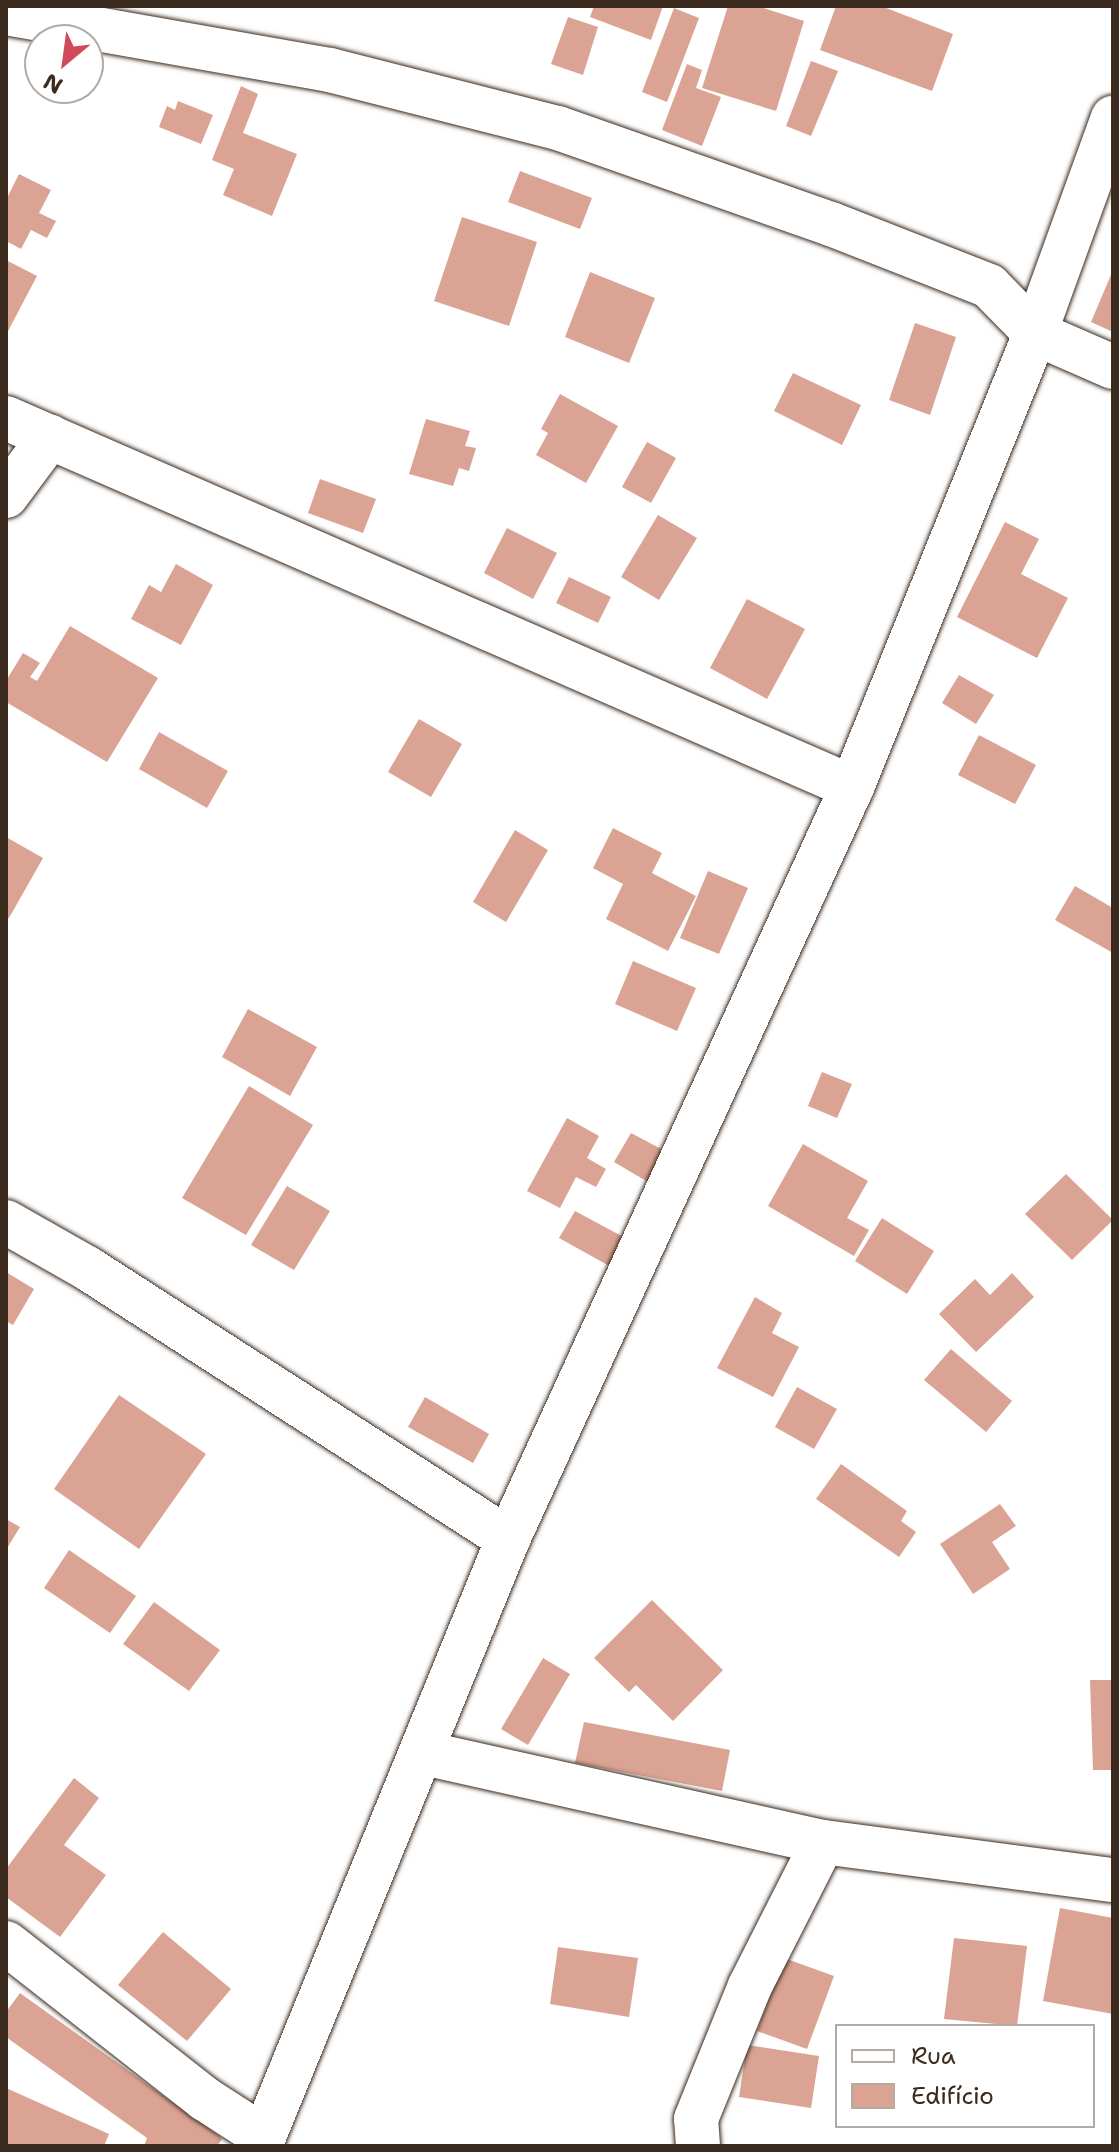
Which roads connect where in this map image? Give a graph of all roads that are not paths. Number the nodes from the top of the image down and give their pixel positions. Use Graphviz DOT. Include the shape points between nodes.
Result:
graph roads {
  1 [pos="6,13"];
  2 [pos="1113,118"];
  3 [pos="1035,333"];
  4 [pos="1113,367"];
  5 [pos="6,418"];
  6 [pos="50,437"];
  7 [pos="6,496"];
  8 [pos="852,787"];
  9 [pos="6,1222"];
  10 [pos="508,1539"];
  11 [pos="424,1753"];
  12 [pos="823,1842"];
  13 [pos="1113,1880"];
  14 [pos="6,1943"];
  15 [pos="262,2142"];
  16 [pos="698,2146"];
  1 -- 3 [label="street" via="330,70 558,128 989,286"];
  2 -- 3 [label="street"];
  3 -- 4 [label="street"];
  3 -- 8 [label="street"];
  5 -- 6 [label="street"];
  6 -- 7 [label="street"];
  6 -- 8 [label="street"];
  8 -- 10 [label="street"];
  9 -- 10 [label="street" via="87,1268"];
  10 -- 11 [label="street"];
  11 -- 12 [label="street"];
  11 -- 15 [label="street"];
  12 -- 13 [label="street"];
  12 -- 16 [label="street" via="750,1986 696,2119"];
  14 -- 15 [label="street"];
}
